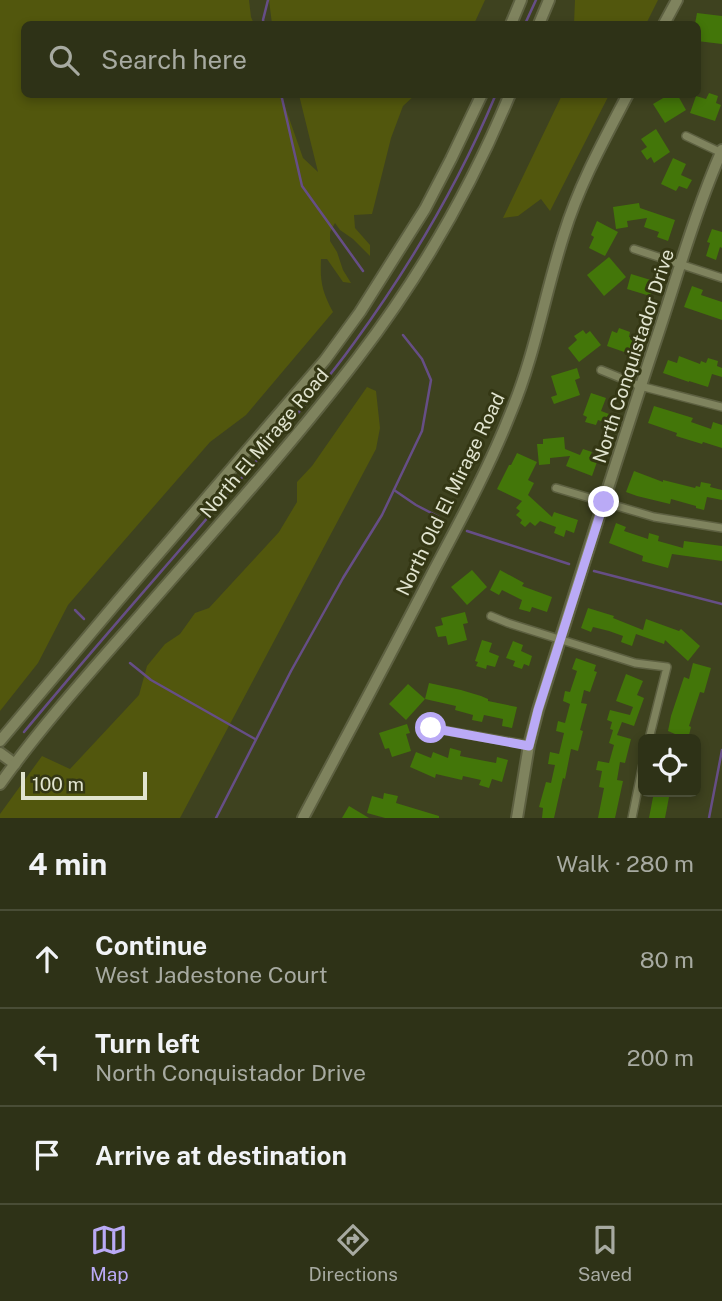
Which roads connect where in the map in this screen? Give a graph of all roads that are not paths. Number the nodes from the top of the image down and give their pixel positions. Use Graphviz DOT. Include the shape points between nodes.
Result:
graph roads {
  1 [pos="521,0"];
  2 [pos="549,0"];
  3 [pos="677,0"];
  4 [pos="512,21"];
  5 [pos="540,21"];
  6 [pos="666,21"];
  7 [pos="480,98"];
  8 [pos="508,98"];
  9 [pos="626,98"];
  10 [pos="686,136"];
  11 [pos="722,152"];
  12 [pos="634,249"];
  13 [pos="680,265"];
  14 [pos="722,278"];
  15 [pos="601,370"];
  16 [pos="640,386"];
  17 [pos="722,407"];
  18 [pos="556,488"];
  19 [pos="604,502"];
  20 [pos="722,528"];
  21 [pos="491,616"];
  22 [pos="560,638"];
  23 [pos="431,728"];
  24 [pos="650,734"];
  25 [pos="0,741"];
  26 [pos="529,746"];
  27 [pos="0,753"];
  28 [pos="15,764"];
  29 [pos="0,784"];
  30 [pos="638,789"];
  31 [pos="303,818"];
  32 [pos="517,818"];
  33 [pos="632,818"];
  1 -- 4 [label="main road"];
  2 -- 5 [label="main road"];
  3 -- 6 [label="main road"];
  7 -- 25 [label="main road, North El Mirage Road" via="431,198 347,330"];
  8 -- 28 [label="main road, North El Mirage Road" via="461,199 368,344"];
  9 -- 31 [label="main road, North Old El Mirage Road" via="579,192 531,356 500,440"];
  10 -- 11 [label="street"];
  11 -- 13 [label="main road, North Conquistador Drive"];
  12 -- 13 [label="street"];
  13 -- 14 [label="street"];
  13 -- 16 [label="main road, North Conquistador Drive"];
  15 -- 16 [label="street"];
  16 -- 17 [label="street"];
  16 -- 19 [label="main road, North Conquistador Drive"];
  18 -- 19 [label="street"];
  19 -- 20 [label="street" via="654,517"];
  19 -- 22 [label="main road, North Conquistador Drive"];
  21 -- 22 [label="street"];
  22 -- 24 [label="street" via="635,663 667,667"];
  22 -- 26 [label="main road, North Conquistador Drive"];
  23 -- 26 [label="street"];
  26 -- 32 [label="main road, North Conquistador Drive"];
  27 -- 28 [label="main road"];
  28 -- 29 [label="main road, North El Mirage Road"];
  30 -- 33 [label="street"];
}
